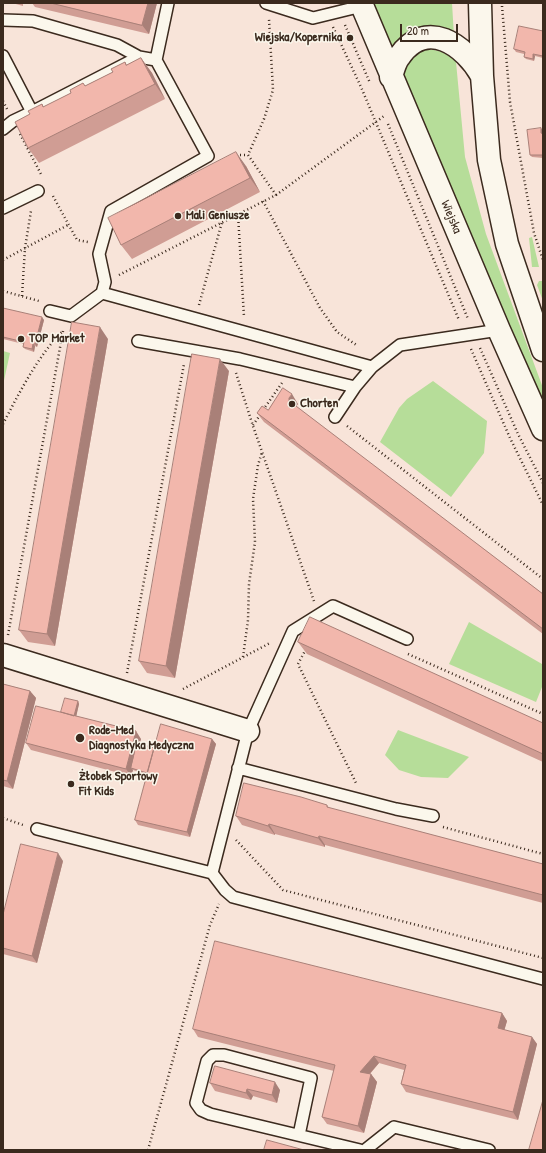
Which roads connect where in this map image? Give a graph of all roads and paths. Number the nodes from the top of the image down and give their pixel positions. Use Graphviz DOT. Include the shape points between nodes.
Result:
graph roads {
  1 [pos="168,3"];
  2 [pos="267,3"];
  3 [pos="480,3"];
  4 [pos="502,3"];
  5 [pos="361,4"];
  6 [pos="339,12"];
  7 [pos="328,14"];
  8 [pos="3,20"];
  9 [pos="3,56"];
  10 [pos="139,57"];
  11 [pos="156,60"];
  12 [pos="482,76"];
  13 [pos="391,77"];
  14 [pos="372,87"];
  15 [pos="381,109"];
  16 [pos="32,112"];
  17 [pos="384,116"];
  18 [pos="375,121"];
  19 [pos="3,129"];
  20 [pos="248,155"];
  21 [pos="208,156"];
  22 [pos="35,193"];
  23 [pos="276,195"];
  24 [pos="263,201"];
  25 [pos="3,208"];
  26 [pos="238,214"];
  27 [pos="222,222"];
  28 [pos="68,225"];
  29 [pos="25,248"];
  30 [pos="3,260"];
  31 [pos="543,260"];
  32 [pos="103,288"];
  33 [pos="3,291"];
  34 [pos="22,296"];
  35 [pos="50,311"];
  36 [pos="71,316"];
  37 [pos="196,318"];
  38 [pos="499,330"];
  39 [pos="63,331"];
  40 [pos="245,331"];
  41 [pos="470,334"];
  42 [pos="138,341"];
  43 [pos="187,349"];
  44 [pos="543,350"];
  45 [pos="383,358"];
  46 [pos="240,360"];
  47 [pos="372,367"];
  48 [pos="290,373"];
  49 [pos="355,387"];
  50 [pos="335,417"];
  51 [pos="3,424"];
  52 [pos="253,426"];
  53 [pos="543,429"];
  54 [pos="262,452"];
  55 [pos="543,484"];
  56 [pos="543,505"];
  57 [pos="543,579"];
  58 [pos="319,615"];
  59 [pos="294,631"];
  60 [pos="407,640"];
  61 [pos="308,644"];
  62 [pos="4,655"];
  63 [pos="243,657"];
  64 [pos="124,692"];
  65 [pos="158,702"];
  66 [pos="543,714"];
  67 [pos="248,731"];
  68 [pos="238,768"];
  69 [pos="364,801"];
  70 [pos="433,816"];
  71 [pos="3,818"];
  72 [pos="37,829"];
  73 [pos="236,838"];
  74 [pos="543,854"];
  75 [pos="212,873"];
  76 [pos="225,890"];
  77 [pos="543,958"];
  78 [pos="543,979"];
  79 [pos="299,1135"];
  80 [pos="148,1150"];
  81 [pos="360,1150"];
  82 [pos="365,1150"];
  83 [pos="489,1150"];
  1 -- 11 [label="lane"];
  2 -- 7 [label="lane" via="313,18"];
  2 -- 20 [label="path" via="273,90 264,119"];
  3 -- 12 [label="main road"];
  4 -- 31 [label="path" via="510,102 534,233"];
  5 -- 6 [label="lane"];
  5 -- 13 [label="main road, Wiejska"];
  6 -- 7 [label="lane"];
  6 -- 14 [label="path"];
  7 -- 18 [label="path"];
  8 -- 10 [label="lane" via="33,20 117,45"];
  9 -- 16 [label="lane"];
  10 -- 11 [label="lane"];
  10 -- 16 [label="lane"];
  11 -- 21 [label="lane"];
  12 -- 13 [label="main road" via="468,55 437,37 422,38 409,47 399,57"];
  12 -- 44 [label="main road" via="488,160 507,244"];
  13 -- 38 [label="main road, Wiejska"];
  15 -- 17 [label="path"];
  16 -- 19 [label="lane"];
  17 -- 18 [label="path"];
  17 -- 41 [label="path"];
  18 -- 23 [label="path"];
  18 -- 41 [label="path"];
  20 -- 21 [label="path"];
  20 -- 23 [label="path"];
  21 -- 32 [label="lane" via="110,211 99,254"];
  22 -- 25 [label="lane"];
  22 -- 29 [label="path"];
  23 -- 24 [label="path"];
  24 -- 26 [label="path"];
  24 -- 45 [label="path" via="320,308 337,332"];
  26 -- 27 [label="path"];
  26 -- 40 [label="path"];
  27 -- 32 [label="path"];
  27 -- 37 [label="path"];
  28 -- 29 [label="path"];
  29 -- 30 [label="path"];
  29 -- 34 [label="path"];
  32 -- 36 [label="lane"];
  32 -- 37 [label="lane"];
  33 -- 34 [label="path"];
  34 -- 35 [label="path" via="51,304"];
  35 -- 36 [label="lane"];
  36 -- 39 [label="path"];
  37 -- 40 [label="lane"];
  38 -- 41 [label="lane"];
  38 -- 53 [label="main road, Wiejska"];
  39 -- 51 [label="path" via="39,362"];
  39 -- 62 [label="path"];
  40 -- 47 [label="lane"];
  41 -- 45 [label="lane" via="400,345"];
  41 -- 55 [label="path"];
  41 -- 56 [label="path" via="510,438"];
  42 -- 43 [label="lane"];
  43 -- 46 [label="lane"];
  43 -- 64 [label="path"];
  45 -- 47 [label="lane"];
  46 -- 48 [label="lane"];
  46 -- 52 [label="path" via="236,372"];
  47 -- 49 [label="lane"];
  48 -- 49 [label="lane"];
  48 -- 52 [label="path"];
  49 -- 50 [label="lane"];
  50 -- 57 [label="path"];
  52 -- 54 [label="path"];
  54 -- 58 [label="path"];
  54 -- 63 [label="path" via="253,499 255,542"];
  58 -- 59 [label="lane"];
  58 -- 60 [label="lane" via="333,606"];
  59 -- 63 [label="path"];
  59 -- 67 [label="lane"];
  60 -- 66 [label="path" via="403,651"];
  61 -- 69 [label="path" via="298,664"];
  62 -- 64 [label="main road"];
  63 -- 65 [label="path"];
  64 -- 65 [label="main road"];
  65 -- 67 [label="main road"];
  67 -- 68 [label="lane"];
  68 -- 69 [label="lane"];
  68 -- 75 [label="lane"];
  69 -- 70 [label="lane"];
  70 -- 74 [label="path" via="432,824"];
  71 -- 72 [label="path"];
  72 -- 75 [label="lane"];
  73 -- 77 [label="path" via="282,890"];
  75 -- 76 [label="lane"];
  76 -- 78 [label="lane" via="233,897"];
  76 -- 80 [label="path" via="210,925"];
  79 -- 79 [label="lane" via="201,1110 196,1103 207,1060 212,1055 224,1055 311,1078"];
  79 -- 81 [label="lane"];
  82 -- 83 [label="lane" via="394,1127"];
}
